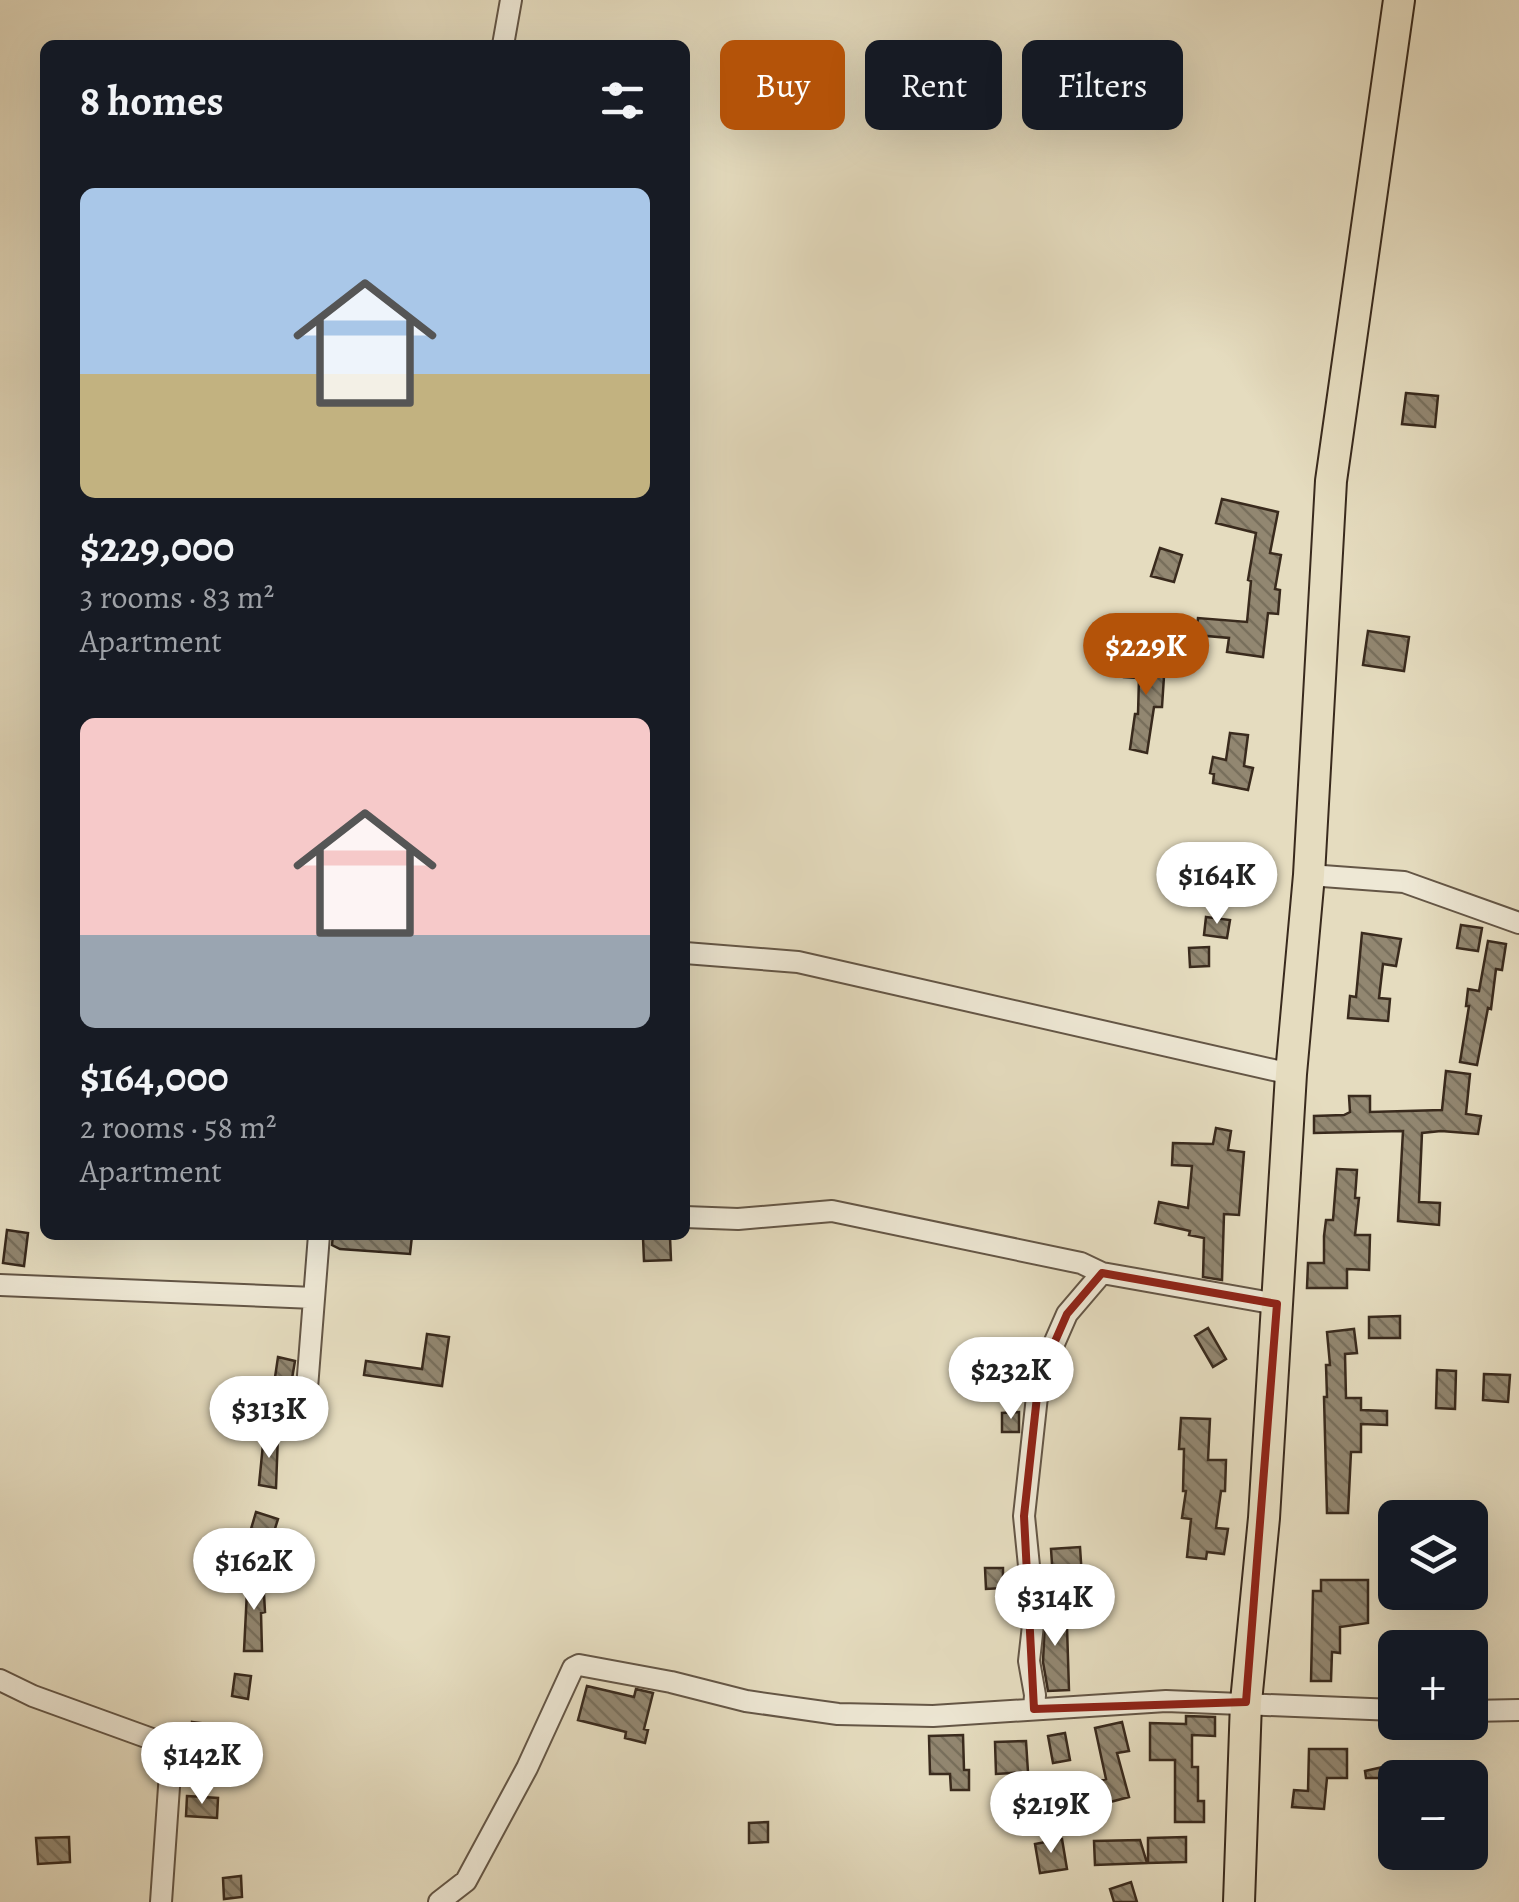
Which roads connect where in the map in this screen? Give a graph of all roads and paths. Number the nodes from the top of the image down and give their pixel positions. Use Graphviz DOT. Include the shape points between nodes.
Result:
graph roads {
  1 [pos="511,0"];
  2 [pos="1399,0"];
  3 [pos="504,40"];
  4 [pos="1309,875"];
  5 [pos="1519,922"];
  6 [pos="690,953"];
  7 [pos="1291,1074"];
  8 [pos="690,1217"];
  9 [pos="319,1240"];
  10 [pos="1102,1273"];
  11 [pos="0,1285"];
  12 [pos="314,1298"];
  13 [pos="1277,1304"];
  14 [pos="306,1401"];
  15 [pos="0,1680"];
  16 [pos="1246,1702"];
  17 [pos="1034,1709"];
  18 [pos="1378,1709"];
  19 [pos="1519,1710"];
  20 [pos="1488,1711"];
  21 [pos="161,1902"];
  22 [pos="439,1902"];
  23 [pos="1238,1902"];
  1 -- 3 [label="street"];
  2 -- 4 [label="main road" via="1331,481"];
  4 -- 5 [label="street" via="1404,882"];
  4 -- 7 [label="main road"];
  6 -- 7 [label="street" via="798,962"];
  7 -- 13 [label="main road"];
  8 -- 10 [label="street" via="832,1211"];
  9 -- 12 [label="street"];
  10 -- 13 [label="street"];
  10 -- 17 [label="street" via="1067,1314 1040,1378 1024,1516"];
  11 -- 12 [label="street"];
  12 -- 14 [label="street"];
  13 -- 16 [label="main road"];
  15 -- 21 [label="street" via="168,1749"];
  16 -- 17 [label="street"];
  16 -- 18 [label="street"];
  16 -- 23 [label="main road"];
  17 -- 22 [label="street" via="838,1714 746,1702 579,1665 466,1881"];
  19 -- 20 [label="street"];
}
